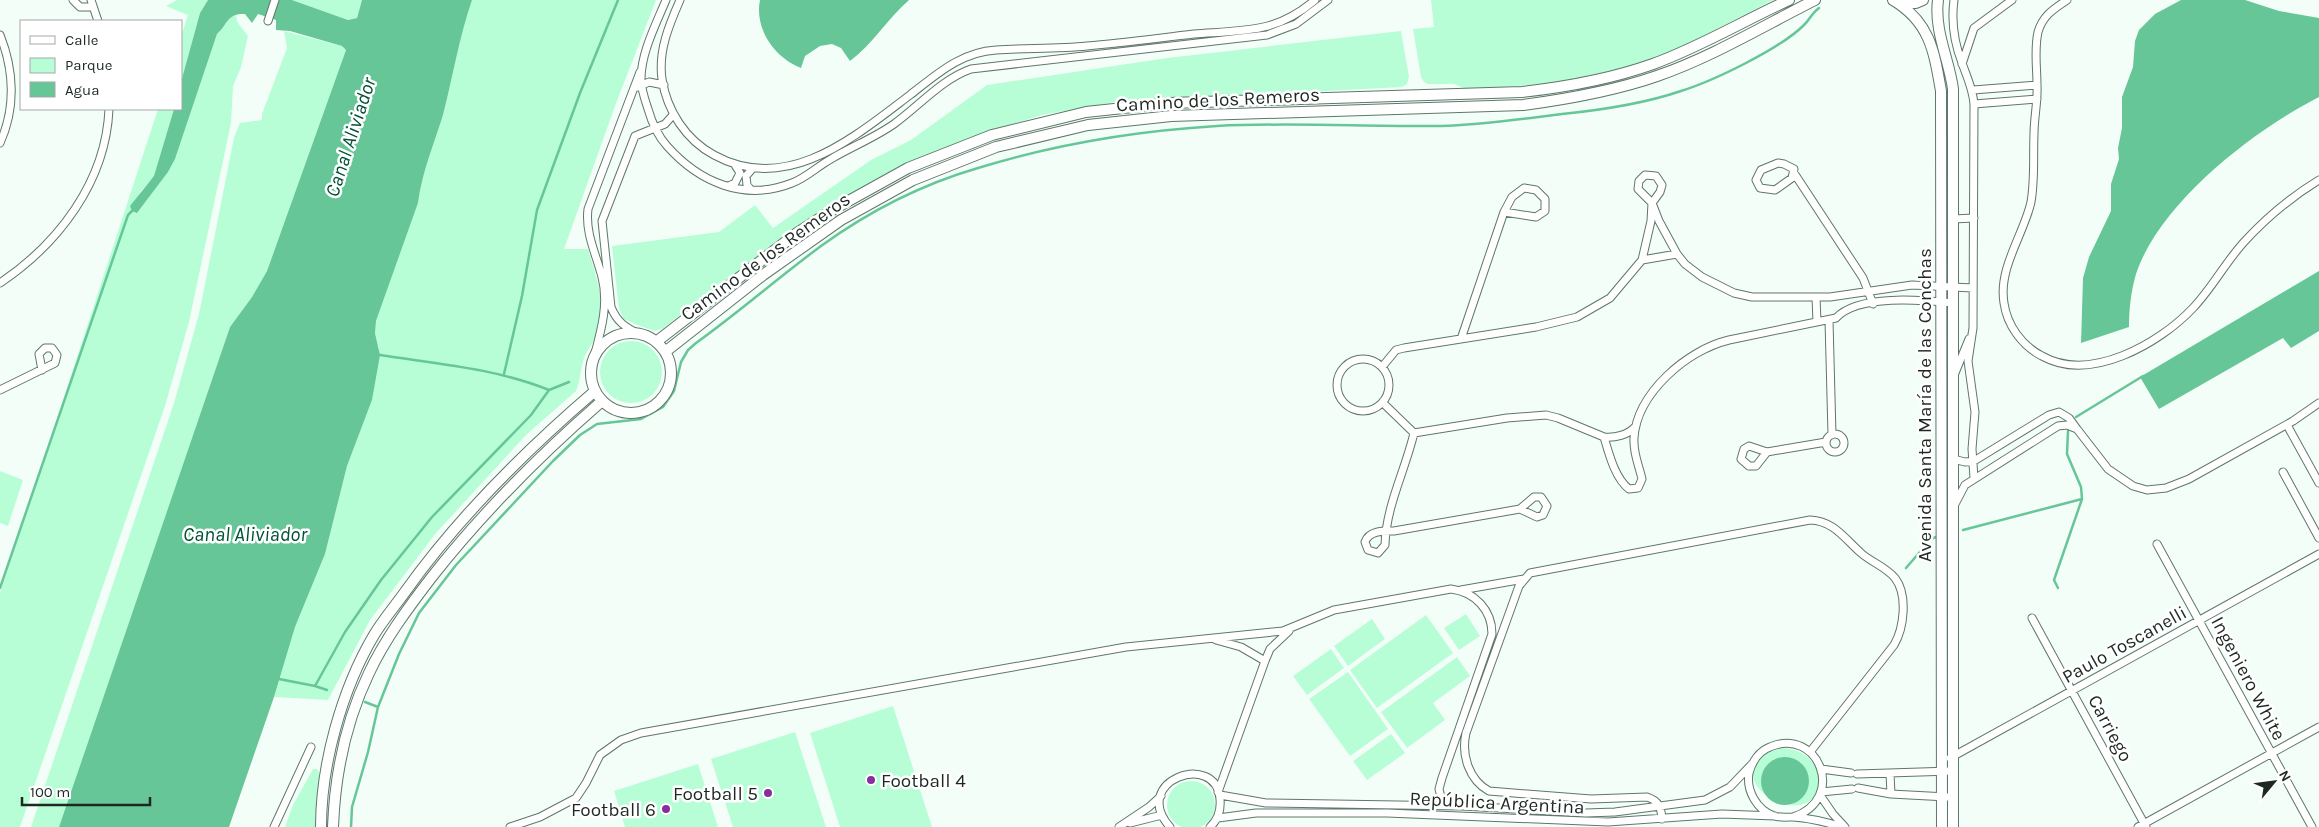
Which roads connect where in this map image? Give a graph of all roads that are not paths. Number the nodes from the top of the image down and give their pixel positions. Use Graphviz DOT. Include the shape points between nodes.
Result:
graph roads {
  1 [pos="73,0"];
  2 [pos="275,0"];
  3 [pos="666,0"];
  4 [pos="680,0"];
  5 [pos="1315,0"];
  6 [pos="1328,0"];
  7 [pos="1789,0"];
  8 [pos="1815,0"];
  9 [pos="1893,0"];
  10 [pos="1923,0"];
  11 [pos="1938,0"];
  12 [pos="1954,0"];
  13 [pos="2012,0"];
  14 [pos="2067,0"];
  15 [pos="92,3"];
  16 [pos="98,20"];
  17 [pos="268,21"];
  18 [pos="0,35"];
  19 [pos="643,63"];
  20 [pos="1962,65"];
  21 [pos="642,84"];
  22 [pos="664,85"];
  23 [pos="2037,85"];
  24 [pos="633,90"];
  25 [pos="1973,90"];
  26 [pos="2037,99"];
  27 [pos="1974,104"];
  28 [pos="109,110"];
  29 [pos="673,115"];
  30 [pos="654,128"];
  31 [pos="0,143"];
  32 [pos="735,165"];
  33 [pos="752,169"];
  34 [pos="1794,173"];
  35 [pos="2319,180"];
  36 [pos="728,186"];
  37 [pos="751,190"];
  38 [pos="1504,212"];
  39 [pos="1974,218"];
  40 [pos="1953,219"];
  41 [pos="1677,254"];
  42 [pos="1642,260"];
  43 [pos="0,283"];
  44 [pos="1942,286"];
  45 [pos="1953,286"];
  46 [pos="1973,288"];
  47 [pos="1870,293"];
  48 [pos="1844,295"];
  49 [pos="1816,297"];
  50 [pos="1942,302"];
  51 [pos="1953,303"];
  52 [pos="1873,304"];
  53 [pos="1847,308"];
  54 [pos="1829,320"];
  55 [pos="1817,322"];
  56 [pos="1973,328"];
  57 [pos="639,334"];
  58 [pos="1461,338"];
  59 [pos="656,342"];
  60 [pos="665,352"];
  61 [pos="594,357"];
  62 [pos="1382,367"];
  63 [pos="42,370"];
  64 [pos="1952,380"];
  65 [pos="0,390"];
  66 [pos="595,391"];
  67 [pos="602,401"];
  68 [pos="1383,403"];
  69 [pos="2319,404"];
  70 [pos="2287,425"];
  71 [pos="1636,427"];
  72 [pos="2077,429"];
  73 [pos="1414,433"];
  74 [pos="1832,435"];
  75 [pos="1604,437"];
  76 [pos="1826,442"];
  77 [pos="1767,452"];
  78 [pos="1953,459"];
  79 [pos="1974,461"];
  80 [pos="2283,472"];
  81 [pos="1974,478"];
  82 [pos="2319,484"];
  83 [pos="1520,509"];
  84 [pos="1953,510"];
  85 [pos="2319,538"];
  86 [pos="2157,544"];
  87 [pos="2319,554"];
  88 [pos="1524,579"];
  89 [pos="1461,590"];
  90 [pos="2032,618"];
  91 [pos="2200,620"];
  92 [pos="1293,627"];
  93 [pos="1203,639"];
  94 [pos="1265,662"];
  95 [pos="2073,691"];
  96 [pos="2319,726"];
  97 [pos="311,747"];
  98 [pos="1810,752"];
  99 [pos="2271,754"];
  100 [pos="1947,758"];
  101 [pos="1752,764"];
  102 [pos="1821,770"];
  103 [pos="1947,771"];
  104 [pos="1890,773"];
  105 [pos="1867,774"];
  106 [pos="1866,789"];
  107 [pos="1219,793"];
  108 [pos="1821,793"];
  109 [pos="1891,794"];
  110 [pos="1161,795"];
  111 [pos="1947,797"];
  112 [pos="1322,803"];
  113 [pos="1443,805"];
  114 [pos="1462,806"];
  115 [pos="1661,807"];
  116 [pos="1323,813"];
  117 [pos="1595,813"];
  118 [pos="1162,815"];
  119 [pos="1461,816"];
  120 [pos="1774,816"];
  121 [pos="1793,817"];
  122 [pos="1218,818"];
  123 [pos="1662,818"];
  124 [pos="1595,822"];
  125 [pos="2142,826"];
  126 [pos="274,827"];
  127 [pos="321,827"];
  128 [pos="333,827"];
  129 [pos="510,827"];
  130 [pos="1118,827"];
  131 [pos="1170,827"];
  132 [pos="1210,827"];
  133 [pos="1843,827"];
  134 [pos="1942,827"];
  135 [pos="1953,827"];
  136 [pos="2312,827"];
  1 -- 15 [label="street" via="80,7"];
  2 -- 17 [label="street"];
  3 -- 19 [label="street"];
  4 -- 22 [label="street" via="667,28 661,62"];
  5 -- 33 [label="street" via="1295,15 1266,26 1088,46 980,52 956,60 822,155 788,168"];
  6 -- 37 [label="street" via="1296,24 1267,35 971,69 947,82 893,125 829,159 794,183"];
  7 -- 59 [label="main road, Camino de los Remeros" via="1653,64 1551,88 1522,92 1170,103 1086,112 992,135 908,168 834,209 797,233"];
  8 -- 60 [label="main road, Camino de los Remeros" via="1703,57 1657,76 1622,87 1553,101 1523,105 1171,116 1088,125 996,148 913,180 841,220 771,269"];
  9 -- 10 [label="main road" via="1904,3"];
  9 -- 44 [label="main road, Avenida Santa María de las Conchas" via="1920,21 1936,59 1941,91"];
  11 -- 40 [label="main road, Avenida Santa María de las Conchas" via="1938,28 1953,89"];
  12 -- 20 [label="street" via="1953,28"];
  13 -- 20 [label="street" via="1974,28"];
  14 -- 23 [label="street" via="2049,12 2039,31"];
  15 -- 16 [label="street"];
  18 -- 31 [label="street" via="7,52 12,82 11,110"];
  19 -- 21 [label="street"];
  19 -- 24 [label="street"];
  20 -- 25 [label="street"];
  21 -- 22 [label="street"];
  21 -- 24 [label="street"];
  21 -- 30 [label="street"];
  22 -- 29 [label="street"];
  23 -- 25 [label="street"];
  23 -- 26 [label="street"];
  24 -- 61 [label="street" via="586,221 605,298 602,330"];
  25 -- 27 [label="street"];
  26 -- 27 [label="street"];
  26 -- 35 [label="street" via="2032,194 2027,218 2007,270 2004,302 2010,322 2024,342 2041,356 2061,364 2080,366 2109,360 2142,346 2174,325 2198,302 2254,232 2277,210"];
  27 -- 39 [label="street"];
  28 -- 43 [label="street" via="95,170 74,213 38,254"];
  29 -- 30 [label="street" via="665,124"];
  29 -- 32 [label="street" via="706,151"];
  30 -- 36 [label="street" via="681,161 711,182"];
  30 -- 57 [label="street" via="635,136 602,221 611,307 624,327"];
  32 -- 33 [label="street"];
  32 -- 36 [label="street" via="740,173 738,179"];
  33 -- 37 [label="street" via="746,176"];
  34 -- 34 [label="street" via="1794,169 1784,164 1771,164 1761,170 1757,184 1765,190 1775,190 1788,182"];
  34 -- 47 [label="street"];
  36 -- 37 [label="street"];
  38 -- 38 [label="street" via="1512,197 1524,188 1536,190 1545,199 1544,211 1536,216"];
  38 -- 58 [label="street"];
  39 -- 40 [label="street"];
  39 -- 46 [label="street"];
  40 -- 45 [label="main road, Avenida Santa María de las Conchas"];
  41 -- 42 [label="street"];
  41 -- 42 [label="street" via="1652,203"];
  41 -- 49 [label="street" via="1702,277 1734,293 1752,297"];
  42 -- 58 [label="street" via="1610,298 1577,318"];
  44 -- 45 [label="street"];
  44 -- 47 [label="street" via="1912,285"];
  44 -- 50 [label="main road, Avenida Santa María de las Conchas"];
  45 -- 46 [label="street"];
  45 -- 51 [label="main road, Avenida Santa María de las Conchas"];
  46 -- 56 [label="street"];
  47 -- 48 [label="street"];
  47 -- 52 [label="street"];
  48 -- 49 [label="street"];
  48 -- 53 [label="street"];
  49 -- 55 [label="street"];
  50 -- 51 [label="street"];
  50 -- 52 [label="street" via="1904,300"];
  50 -- 100 [label="main road, Avenida Santa María de las Conchas"];
  51 -- 64 [label="main road, Avenida Santa María de las Conchas"];
  52 -- 53 [label="street"];
  53 -- 54 [label="street"];
  54 -- 55 [label="street"];
  54 -- 74 [label="street"];
  55 -- 71 [label="street" via="1728,340 1700,350 1662,380"];
  56 -- 64 [label="street"];
  56 -- 79 [label="street" via="1968,361 1975,412"];
  57 -- 59 [label="main road"];
  57 -- 61 [label="main road" via="628,333 607,340"];
  58 -- 62 [label="street" via="1396,350"];
  59 -- 60 [label="main road"];
  60 -- 67 [label="main road" via="671,373 665,394 658,403 639,413 628,413 617,411"];
  61 -- 66 [label="main road" via="591,379"];
  62 -- 68 [label="street" via="1389,381"];
  62 -- 68 [label="street" via="1369,360 1353,361 1341,370 1336,386 1341,400 1354,410 1369,411"];
  63 -- 65 [label="street"];
  64 -- 78 [label="main road, Avenida Santa María de las Conchas"];
  66 -- 67 [label="main road"];
  66 -- 127 [label="main road" via="537,441 480,500 416,576 374,635 337,726 323,787"];
  67 -- 128 [label="main road" via="546,450 472,528 414,600 384,645 350,722 337,774"];
  68 -- 73 [label="street"];
  69 -- 70 [label="street"];
  70 -- 72 [label="street" via="2175,486 2147,490 2132,486 2108,469"];
  70 -- 82 [label="street"];
  71 -- 75 [label="street" via="1626,434"];
  71 -- 75 [label="street" via="1634,450 1642,479 1634,490 1622,480"];
  72 -- 79 [label="street" via="2069,418 2059,412"];
  72 -- 81 [label="street" via="2058,426"];
  73 -- 75 [label="street" via="1546,415"];
  73 -- 83 [label="street" via="1385,531"];
  74 -- 76 [label="street"];
  74 -- 76 [label="street" via="1843,440 1842,449 1833,452"];
  76 -- 77 [label="street"];
  78 -- 79 [label="street"];
  78 -- 84 [label="main road, Avenida Santa María de las Conchas"];
  79 -- 81 [label="street"];
  80 -- 85 [label="street"];
  81 -- 84 [label="street" via="1958,494"];
  84 -- 100 [label="main road, Avenida Santa María de las Conchas"];
  86 -- 91 [label="street, Ingeniero White"];
  87 -- 91 [label="street, Paulo Toscanelli"];
  88 -- 89 [label="street"];
  88 -- 98 [label="street" via="1539,570 1810,520 1829,524 1873,564 1895,579 1903,599 1902,619 1900,635 1894,645"];
  88 -- 115 [label="street" via="1466,733 1464,750 1472,774 1482,788 1489,791 1591,799 1647,797"];
  89 -- 92 [label="street" via="1451,589 1334,610"];
  89 -- 113 [label="street" via="1476,600 1489,615 1492,634 1442,778 1439,789"];
  90 -- 95 [label="street, Carriego"];
  91 -- 95 [label="street, Paulo Toscanelli"];
  91 -- 99 [label="street, Ingeniero White"];
  92 -- 93 [label="street" via="1276,633"];
  92 -- 94 [label="street" via="1270,649"];
  93 -- 94 [label="street" via="1241,646"];
  93 -- 129 [label="street" via="1126,647 641,733 621,740 600,755 576,798 540,817"];
  94 -- 107 [label="street"];
  95 -- 100 [label="street, Paulo Toscanelli"];
  95 -- 125 [label="street, Carriego"];
  96 -- 99 [label="street"];
  97 -- 126 [label="street"];
  98 -- 101 [label="street" via="1789,743 1778,744 1767,748"];
  98 -- 102 [label="street"];
  99 -- 125 [label="street"];
  99 -- 136 [label="street, Ingeniero White"];
  100 -- 103 [label="main road, Avenida Santa María de las Conchas"];
  101 -- 115 [label="street, República Argentina" via="1730,787 1715,796 1694,803"];
  101 -- 120 [label="street" via="1749,774 1752,795 1761,808"];
  102 -- 105 [label="street"];
  102 -- 108 [label="street"];
  103 -- 104 [label="street"];
  103 -- 111 [label="main road, Avenida Santa María de las Conchas"];
  104 -- 105 [label="street"];
  104 -- 109 [label="street"];
  105 -- 106 [label="street"];
  106 -- 108 [label="street"];
  106 -- 109 [label="street"];
  107 -- 110 [label="street" via="1205,777 1185,774 1168,783"];
  107 -- 112 [label="street, República Argentina" via="1266,803"];
  107 -- 122 [label="street" via="1221,808"];
  108 -- 121 [label="street" via="1810,809"];
  108 -- 133 [label="street"];
  109 -- 111 [label="street"];
  110 -- 118 [label="street"];
  110 -- 130 [label="street"];
  111 -- 134 [label="main road, Avenida Santa María de las Conchas"];
  111 -- 135 [label="main road, Avenida Santa María de las Conchas"];
  112 -- 113 [label="street, República Argentina"];
  112 -- 116 [label="street"];
  113 -- 114 [label="street, República Argentina"];
  114 -- 117 [label="street, República Argentina"];
  114 -- 119 [label="street"];
  115 -- 117 [label="street, República Argentina"];
  115 -- 123 [label="street"];
  116 -- 119 [label="street, República Argentina"];
  116 -- 122 [label="street, República Argentina"];
  117 -- 124 [label="street"];
  118 -- 130 [label="street"];
  118 -- 131 [label="street"];
  119 -- 124 [label="street, República Argentina"];
  120 -- 121 [label="street"];
  120 -- 123 [label="street, República Argentina" via="1722,814"];
  121 -- 133 [label="street"];
  122 -- 132 [label="street"];
  123 -- 124 [label="street, República Argentina"];
}
